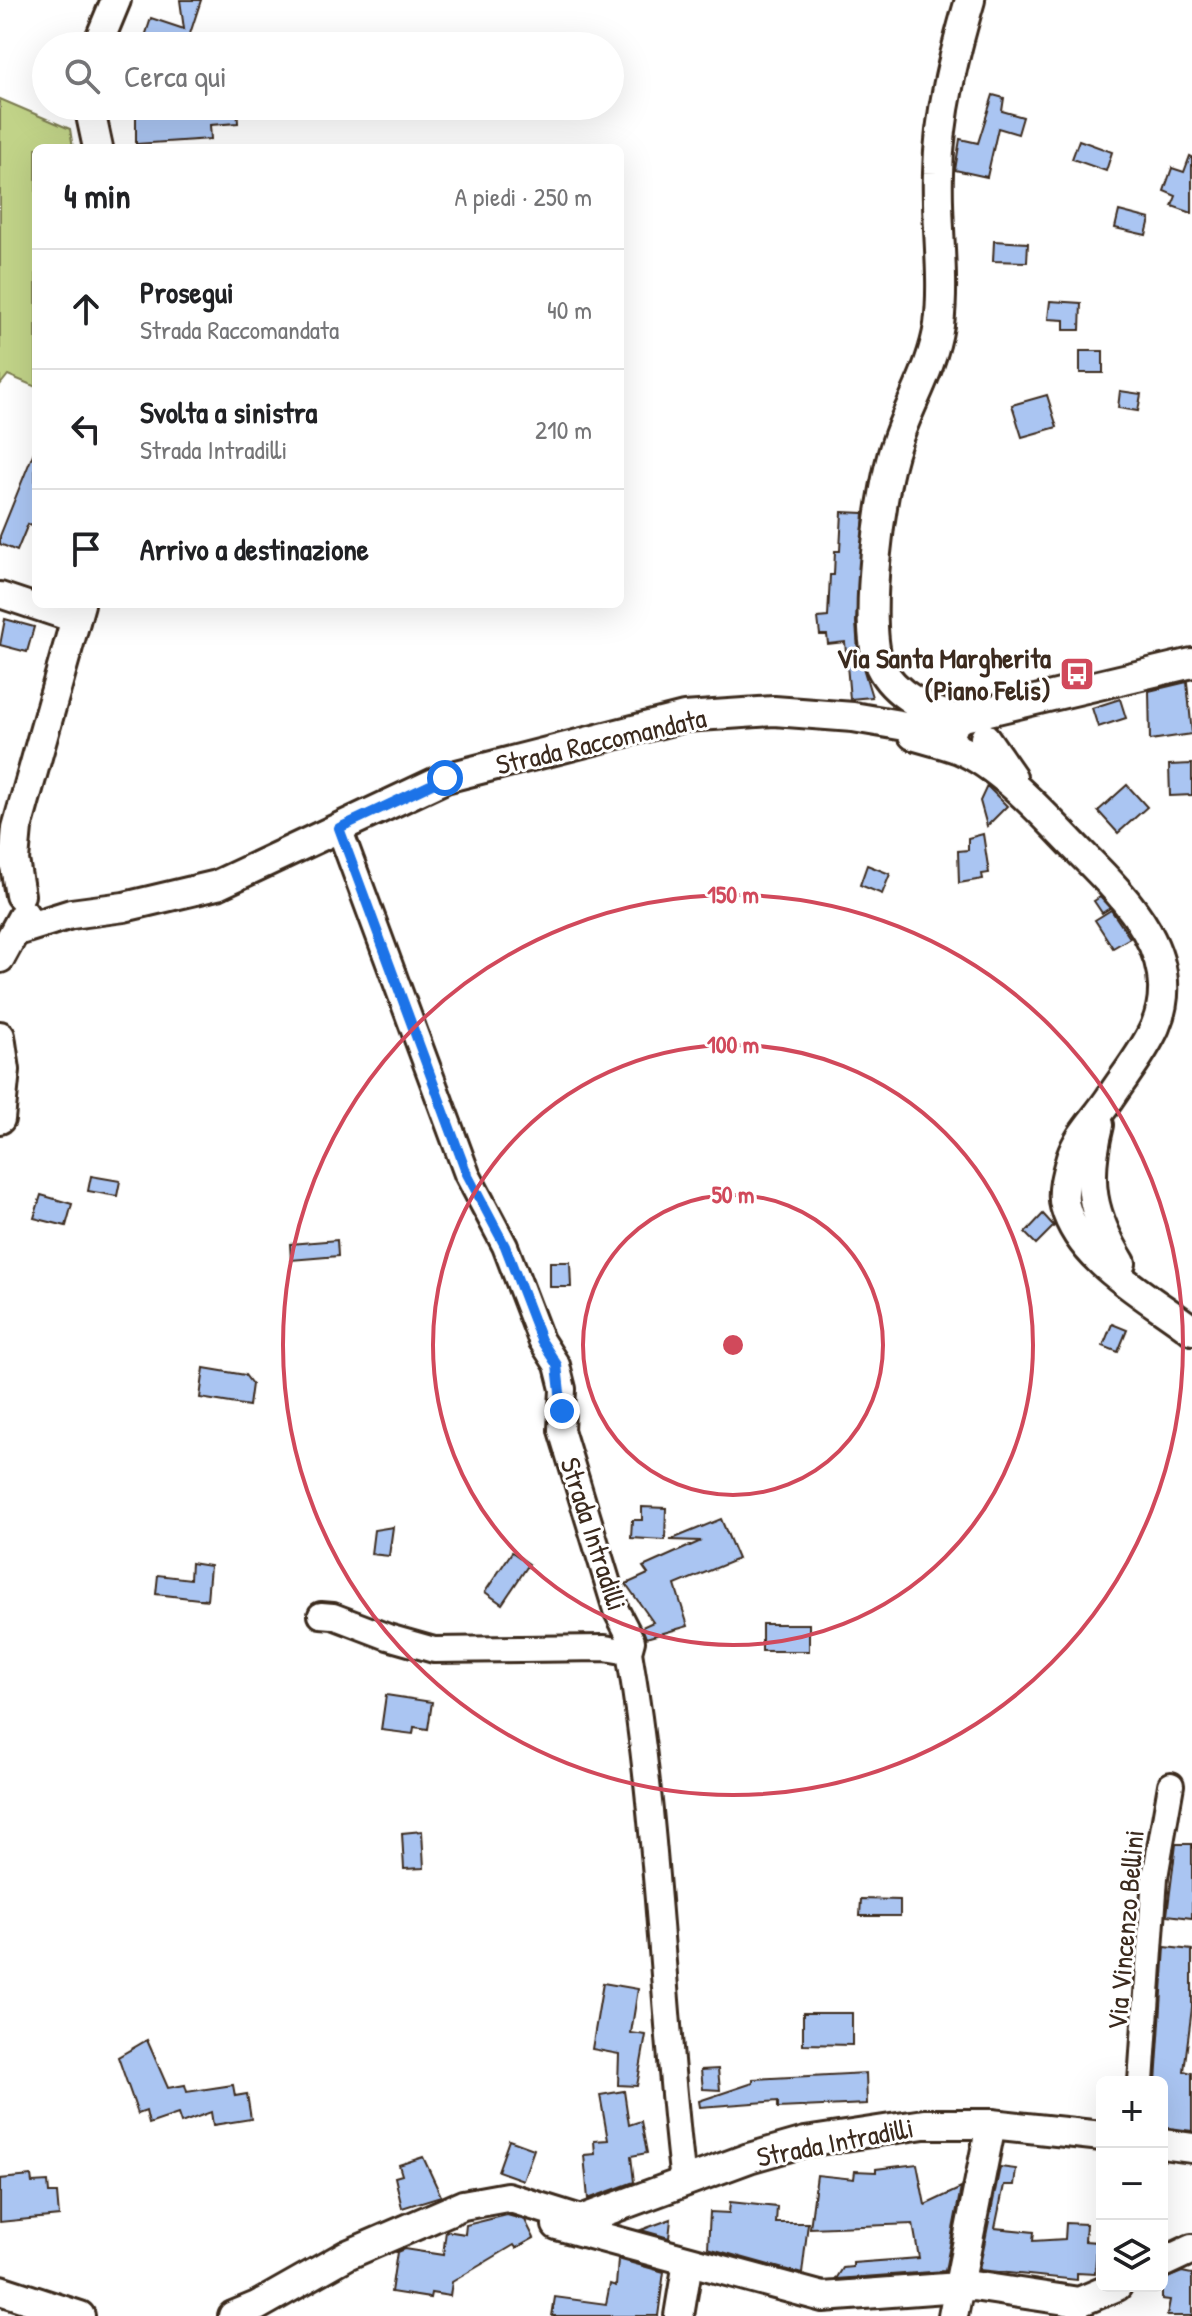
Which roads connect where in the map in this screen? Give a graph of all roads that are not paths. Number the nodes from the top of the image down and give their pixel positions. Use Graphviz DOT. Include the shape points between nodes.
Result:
graph roads {
  1 [pos="116,0"];
  2 [pos="970,0"];
  3 [pos="103,32"];
  4 [pos="92,120"];
  5 [pos="97,144"];
  6 [pos="0,595"];
  7 [pos="32,602"];
  8 [pos="78,612"];
  9 [pos="1192,663"];
  10 [pos="967,733"];
  11 [pos="27,782"];
  12 [pos="339,828"];
  13 [pos="0,835"];
  14 [pos="14,893"];
  15 [pos="71,914"];
  16 [pos="7,940"];
  17 [pos="0,1036"];
  18 [pos="0,1119"];
  19 [pos="1192,1330"];
  20 [pos="321,1615"];
  21 [pos="629,1652"];
  22 [pos="1171,1785"];
  23 [pos="1141,2076"];
  24 [pos="991,2124"];
  25 [pos="1096,2135"];
  26 [pos="1168,2145"];
  27 [pos="1192,2148"];
  28 [pos="683,2182"];
  29 [pos="484,2201"];
  30 [pos="688,2262"];
  31 [pos="958,2288"];
  32 [pos="0,2290"];
  33 [pos="1103,2292"];
  34 [pos="80,2316"];
  35 [pos="233,2316"];
  36 [pos="679,2316"];
  37 [pos="953,2316"];
  1 -- 3 [label="street"];
  2 -- 10 [label="street" via="939,151 939,326 885,476 874,624 880,666 892,682"];
  4 -- 5 [label="street"];
  6 -- 7 [label="street"];
  8 -- 11 [label="street"];
  9 -- 10 [label="street, Strada Raccomandata" via="1017,705"];
  10 -- 12 [label="street, Strada Raccomandata" via="774,711 684,717 445,778"];
  10 -- 19 [label="street" via="1129,902 1160,964 1164,989 1155,1027 1078,1139 1064,1202 1076,1234 1109,1267"];
  11 -- 13 [label="street"];
  11 -- 14 [label="street" via="14,845"];
  12 -- 15 [label="street, Strada Raccomandata" via="217,885"];
  12 -- 21 [label="street, Strada Intradilli" via="467,1174 557,1365 563,1389 561,1430 616,1610 632,1641"];
  14 -- 15 [label="street" via="38,910"];
  14 -- 16 [label="street" via="24,917"];
  15 -- 16 [label="street, Strada Raccomandata"];
  17 -- 18 [label="street" via="5,1070"];
  20 -- 21 [label="street" via="434,1650"];
  21 -- 28 [label="street, Strada Intradilli" via="655,1849"];
  22 -- 23 [label="street, Via Vincenzo Bellini" via="1155,1877"];
  24 -- 25 [label="street, Strada Intradilli"];
  24 -- 28 [label="street, Strada Intradilli" via="924,2124 805,2142"];
  24 -- 31 [label="street"];
  26 -- 27 [label="street"];
  28 -- 29 [label="street, Strada Intradilli" via="581,2220 507,2197"];
  29 -- 30 [label="street"];
  29 -- 35 [label="street, Strada Intradilli" via="385,2237"];
  30 -- 31 [label="street" via="823,2297"];
  30 -- 36 [label="street"];
  31 -- 33 [label="street" via="1079,2302"];
  31 -- 37 [label="street"];
  32 -- 34 [label="street"];
}
